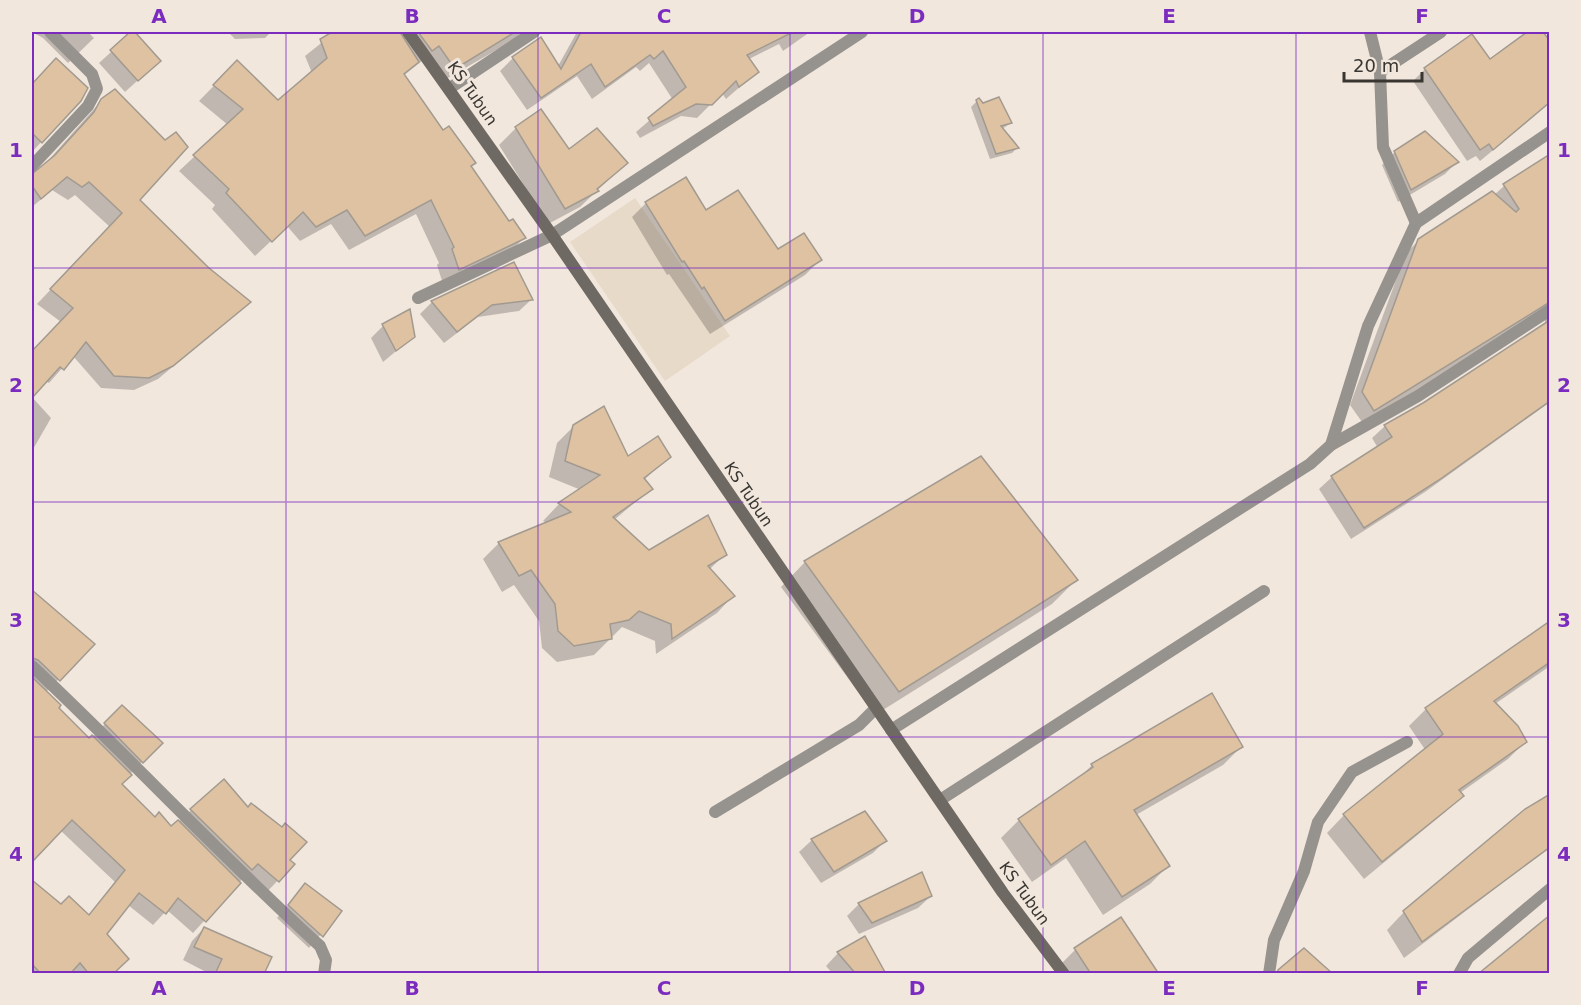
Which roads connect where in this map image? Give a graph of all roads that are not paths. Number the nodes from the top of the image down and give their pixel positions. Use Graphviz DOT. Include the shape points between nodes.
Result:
graph roads {
  1 [pos="50,32"];
  2 [pos="408,32"];
  3 [pos="534,32"];
  4 [pos="862,32"];
  5 [pos="1370,32"];
  6 [pos="1441,32"];
  7 [pos="1380,72"];
  8 [pos="450,88"];
  9 [pos="1550,132"];
  10 [pos="32,166"];
  11 [pos="1416,223"];
  12 [pos="552,235"];
  13 [pos="418,298"];
  14 [pos="1550,310"];
  15 [pos="1331,445"];
  16 [pos="1264,591"];
  17 [pos="32,666"];
  18 [pos="876,708"];
  19 [pos="891,730"];
  20 [pos="1407,742"];
  21 [pos="940,800"];
  22 [pos="715,812"];
  23 [pos="1550,889"];
  24 [pos="324,974"];
  25 [pos="1064,974"];
  26 [pos="1269,974"];
  27 [pos="1459,974"];
  1 -- 10 [label="street" via="92,74 97,89 88,106"];
  2 -- 8 [label="main road, KS Tubun"];
  3 -- 8 [label="street"];
  4 -- 12 [label="street"];
  5 -- 7 [label="street"];
  6 -- 7 [label="street"];
  7 -- 11 [label="street" via="1383,147"];
  8 -- 12 [label="main road, KS Tubun"];
  9 -- 11 [label="street"];
  11 -- 15 [label="street" via="1368,326"];
  12 -- 13 [label="street"];
  12 -- 18 [label="main road, KS Tubun"];
  14 -- 15 [label="street" via="1418,396"];
  15 -- 19 [label="street" via="1310,464"];
  16 -- 21 [label="street"];
  17 -- 24 [label="street" via="320,946 326,960"];
  18 -- 19 [label="main road, KS Tubun"];
  18 -- 22 [label="street" via="859,725"];
  19 -- 21 [label="main road, KS Tubun"];
  20 -- 26 [label="street" via="1352,772 1318,822 1304,871 1275,940"];
  21 -- 25 [label="main road, KS Tubun"];
  23 -- 27 [label="street" via="1468,958"];
}
